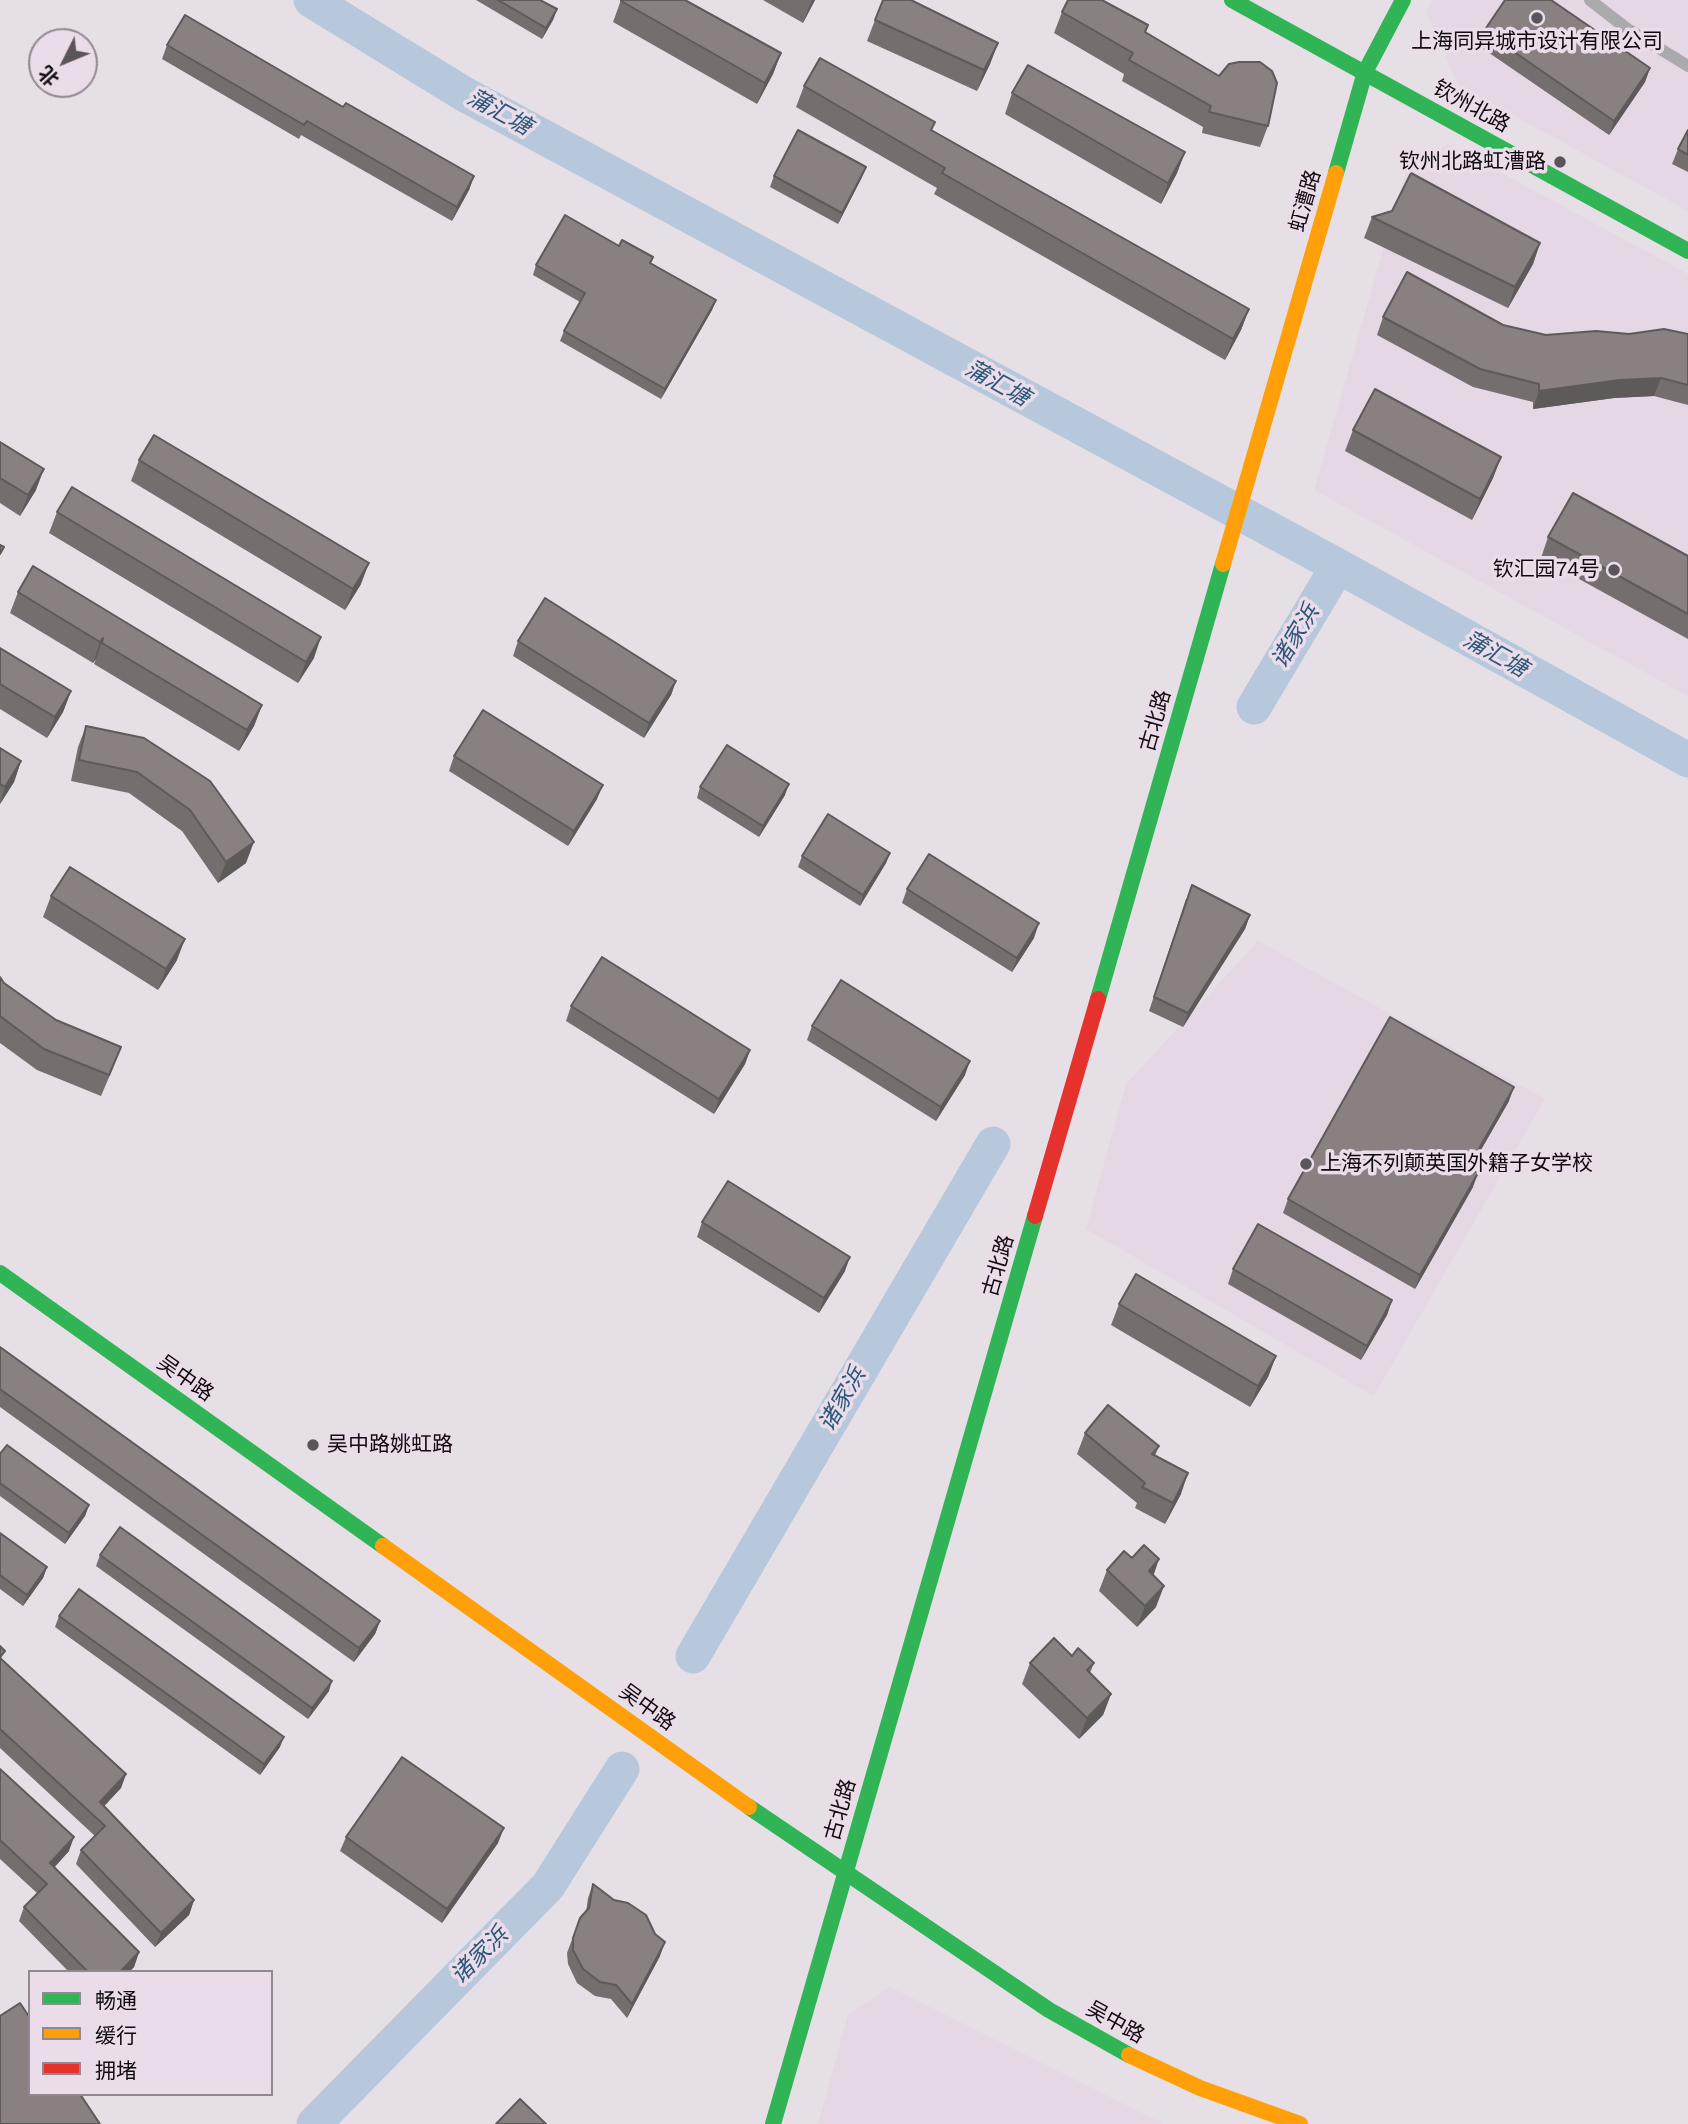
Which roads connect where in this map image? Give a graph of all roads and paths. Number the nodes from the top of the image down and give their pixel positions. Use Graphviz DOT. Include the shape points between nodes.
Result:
graph roads {
  1 [pos="1232,0"];
  2 [pos="1403,0"];
  3 [pos="1590,0"];
  4 [pos="1688,66"];
  5 [pos="1366,72"];
  6 [pos="1688,251"];
  7 [pos="1265,419"];
  8 [pos="0,1273"];
  9 [pos="845,1873"];
  10 [pos="773,2124"];
  11 [pos="1300,2124"];
  1 -- 5 [label="main road, 钦州北路"];
  2 -- 5 [label="main road, 虹漕路"];
  3 -- 4 [label="lane"];
  5 -- 6 [label="main road, 钦州北路"];
  5 -- 7 [label="main road, 虹漕路"];
  7 -- 9 [label="main road, 古北路"];
  8 -- 9 [label="main road, 吴中路"];
  9 -- 10 [label="main road, 古北路"];
  9 -- 11 [label="main road, 吴中路" via="1049,2010 1130,2056 1200,2088"];
}
